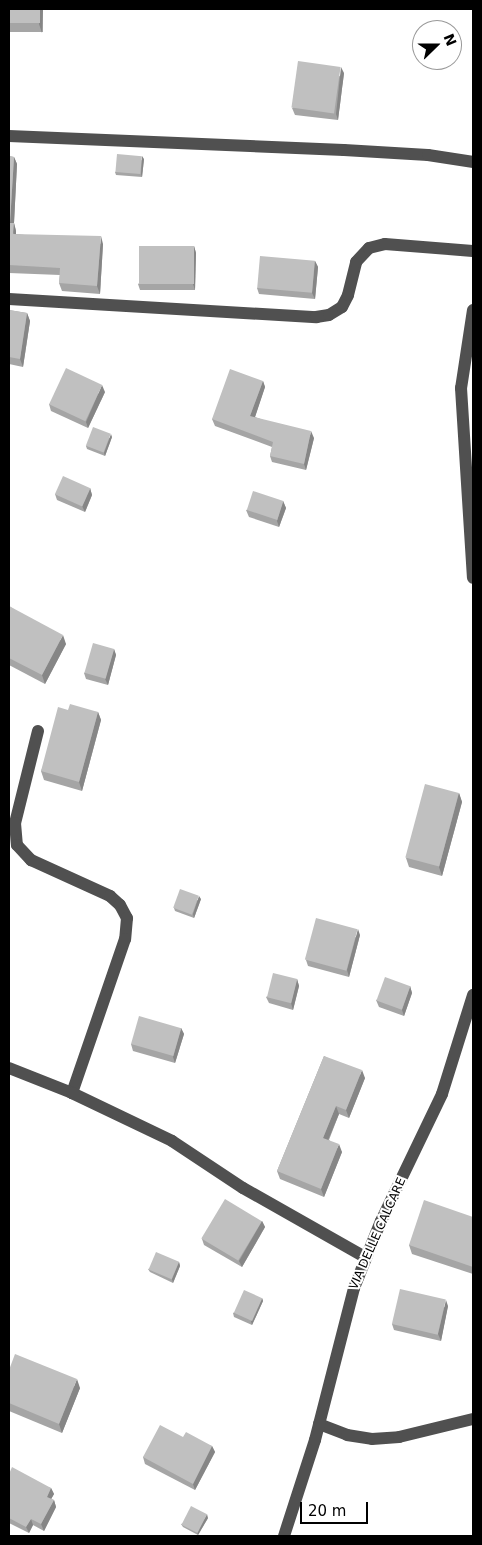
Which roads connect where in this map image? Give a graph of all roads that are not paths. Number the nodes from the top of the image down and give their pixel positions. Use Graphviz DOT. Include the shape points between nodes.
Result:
graph roads {
  1 [pos="9,136"];
  2 [pos="473,162"];
  3 [pos="473,251"];
  4 [pos="9,299"];
  5 [pos="473,310"];
  6 [pos="473,578"];
  7 [pos="38,731"];
  8 [pos="473,994"];
  9 [pos="9,1068"];
  10 [pos="72,1093"];
  11 [pos="365,1257"];
  12 [pos="473,1420"];
  13 [pos="319,1424"];
  14 [pos="284,1536"];
  1 -- 2 [label="street" via="353,150"];
  3 -- 4 [label="street" via="385,244 369,248 356,262 342,307 329,315 316,317"];
  5 -- 6 [label="street" via="461,388"];
  7 -- 10 [label="street" via="15,823 17,845 31,860 110,896 127,918 125,939"];
  8 -- 11 [label="street, VIA DELLE CALCARE" via="442,1094"];
  9 -- 10 [label="street"];
  10 -- 11 [label="street" via="172,1141 242,1188"];
  11 -- 13 [label="street, VIA DELLE CALCARE" via="344,1318"];
  12 -- 13 [label="street" via="399,1437 372,1439"];
  13 -- 14 [label="street, VIA DELLE CALCARE"];
}
